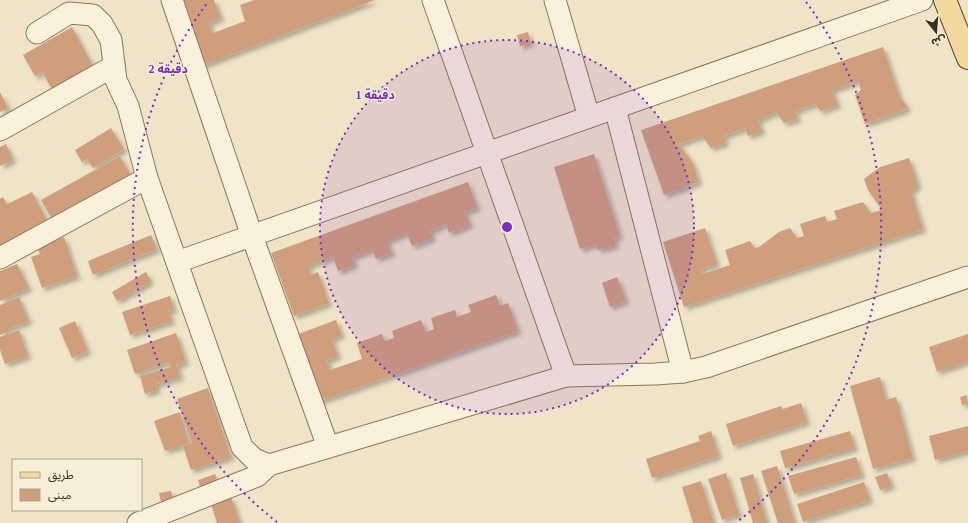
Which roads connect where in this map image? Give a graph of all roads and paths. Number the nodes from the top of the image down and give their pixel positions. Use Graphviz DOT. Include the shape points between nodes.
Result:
graph roads {
  1 [pos="172,0"];
  2 [pos="433,0"];
  3 [pos="555,0"];
  4 [pos="922,0"];
  5 [pos="945,0"];
  6 [pos="37,33"];
  7 [pos="968,58"];
  8 [pos="114,66"];
  9 [pos="615,108"];
  10 [pos="589,117"];
  11 [pos="0,130"];
  12 [pos="488,152"];
  13 [pos="147,178"];
  14 [pos="252,236"];
  15 [pos="0,258"];
  16 [pos="177,262"];
  17 [pos="968,277"];
  18 [pos="683,372"];
  19 [pos="566,376"];
  20 [pos="328,447"];
  21 [pos="269,465"];
  22 [pos="138,523"];
  1 -- 14 [label="street"];
  2 -- 12 [label="street"];
  3 -- 10 [label="street"];
  4 -- 9 [label="street"];
  5 -- 7 [label="main road"];
  6 -- 8 [label="street" via="68,13 92,14 102,24 111,40"];
  8 -- 11 [label="street"];
  8 -- 13 [label="street" via="116,80 128,106"];
  9 -- 10 [label="street"];
  9 -- 18 [label="street"];
  10 -- 12 [label="street"];
  12 -- 14 [label="street"];
  12 -- 19 [label="street"];
  13 -- 15 [label="street"];
  13 -- 16 [label="street"];
  14 -- 16 [label="street"];
  14 -- 20 [label="street"];
  16 -- 21 [label="street" via="242,447 254,459"];
  17 -- 18 [label="street"];
  18 -- 19 [label="street"];
  19 -- 20 [label="street"];
  20 -- 21 [label="street"];
  21 -- 22 [label="street" via="257,476"];
}
